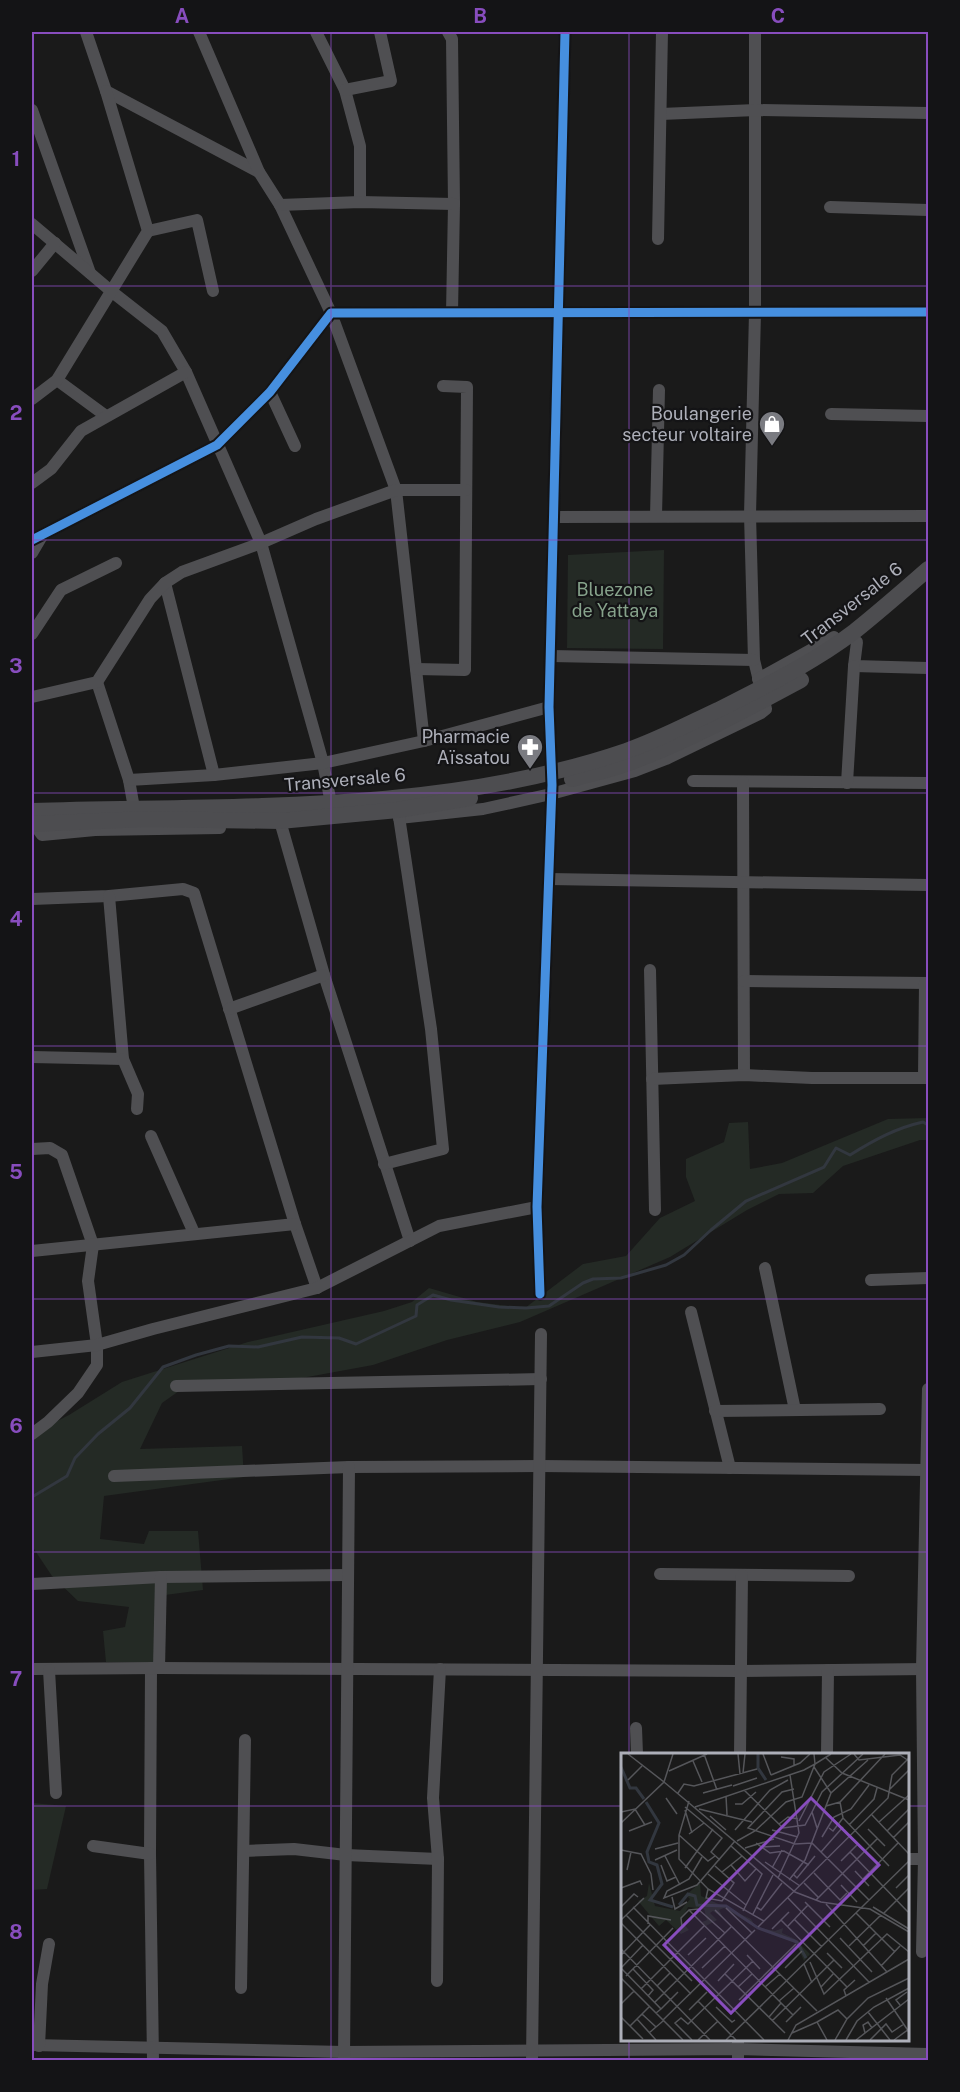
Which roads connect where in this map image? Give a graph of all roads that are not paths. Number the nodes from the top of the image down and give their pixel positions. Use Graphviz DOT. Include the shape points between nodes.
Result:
graph roads {
  1 [pos="86,32"];
  2 [pos="200,32"];
  3 [pos="316,32"];
  4 [pos="380,32"];
  5 [pos="448,32"];
  6 [pos="566,32"];
  7 [pos="662,32"];
  8 [pos="755,32"];
  9 [pos="345,90"];
  10 [pos="106,91"];
  11 [pos="32,110"];
  12 [pos="756,110"];
  13 [pos="928,113"];
  14 [pos="661,114"];
  15 [pos="35,133"];
  16 [pos="259,172"];
  17 [pos="360,202"];
  18 [pos="454,204"];
  19 [pos="280,205"];
  20 [pos="830,207"];
  21 [pos="928,210"];
  22 [pos="32,224"];
  23 [pos="148,231"];
  24 [pos="658,239"];
  25 [pos="55,243"];
  26 [pos="32,271"];
  27 [pos="91,274"];
  28 [pos="111,291"];
  29 [pos="213,291"];
  30 [pos="928,312"];
  31 [pos="331,313"];
  32 [pos="452,313"];
  33 [pos="560,313"];
  34 [pos="755,313"];
  35 [pos="186,372"];
  36 [pos="57,380"];
  37 [pos="443,386"];
  38 [pos="659,390"];
  39 [pos="270,392"];
  40 [pos="32,399"];
  41 [pos="831,414"];
  42 [pos="106,416"];
  43 [pos="928,416"];
  44 [pos="217,445"];
  45 [pos="295,446"];
  46 [pos="32,483"];
  47 [pos="396,490"];
  48 [pos="466,490"];
  49 [pos="750,515"];
  50 [pos="656,516"];
  51 [pos="928,516"];
  52 [pos="554,517"];
  53 [pos="37,538"];
  54 [pos="261,543"];
  55 [pos="32,553"];
  56 [pos="928,561"];
  57 [pos="116,563"];
  58 [pos="928,569"];
  59 [pos="165,583"];
  60 [pos="928,584"];
  61 [pos="32,634"];
  62 [pos="857,642"];
  63 [pos="551,656"];
  64 [pos="754,660"];
  65 [pos="854,666"];
  66 [pos="928,668"];
  67 [pos="416,669"];
  68 [pos="97,682"];
  69 [pos="761,689"];
  70 [pos="32,697"];
  71 [pos="549,707"];
  72 [pos="424,741"];
  73 [pos="323,764"];
  74 [pos="214,776"];
  75 [pos="129,780"];
  76 [pos="693,781"];
  77 [pos="743,782"];
  78 [pos="847,783"];
  79 [pos="928,783"];
  80 [pos="552,784"];
  81 [pos="331,803"];
  82 [pos="399,814"];
  83 [pos="142,818"];
  84 [pos="32,820"];
  85 [pos="281,824"];
  86 [pos="549,879"];
  87 [pos="744,882"];
  88 [pos="928,885"];
  89 [pos="109,896"];
  90 [pos="32,899"];
  91 [pos="650,970"];
  92 [pos="324,975"];
  93 [pos="744,981"];
  94 [pos="927,983"];
  95 [pos="229,1009"];
  96 [pos="32,1057"];
  97 [pos="123,1059"];
  98 [pos="744,1075"];
  99 [pos="926,1078"];
  100 [pos="652,1079"];
  101 [pos="137,1109"];
  102 [pos="150,1136"];
  103 [pos="32,1149"];
  104 [pos="384,1164"];
  105 [pos="537,1207"];
  106 [pos="655,1210"];
  107 [pos="295,1224"];
  108 [pos="194,1233"];
  109 [pos="410,1241"];
  110 [pos="93,1245"];
  111 [pos="32,1251"];
  112 [pos="765,1268"];
  113 [pos="928,1278"];
  114 [pos="871,1280"];
  115 [pos="317,1288"];
  116 [pos="540,1294"];
  117 [pos="691,1312"];
  118 [pos="541,1334"];
  119 [pos="98,1345"];
  120 [pos="32,1352"];
  121 [pos="541,1379"];
  122 [pos="176,1386"];
  123 [pos="928,1389"];
  124 [pos="880,1409"];
  125 [pos="795,1410"];
  126 [pos="715,1411"];
  127 [pos="32,1434"];
  128 [pos="540,1466"];
  129 [pos="350,1467"];
  130 [pos="730,1468"];
  131 [pos="928,1470"];
  132 [pos="114,1476"];
  133 [pos="660,1574"];
  134 [pos="348,1575"];
  135 [pos="742,1575"];
  136 [pos="161,1576"];
  137 [pos="849,1576"];
  138 [pos="32,1584"];
  139 [pos="155,1668"];
  140 [pos="348,1669"];
  141 [pos="440,1669"];
  142 [pos="537,1669"];
  143 [pos="925,1669"];
  144 [pos="32,1670"];
  145 [pos="50,1670"];
  146 [pos="828,1670"];
  147 [pos="740,1671"];
  148 [pos="636,1728"];
  149 [pos="245,1740"];
  150 [pos="637,1753"];
  151 [pos="740,1753"];
  152 [pos="827,1753"];
  153 [pos="56,1793"];
  154 [pos="93,1846"];
  155 [pos="244,1851"];
  156 [pos="150,1854"];
  157 [pos="346,1855"];
  158 [pos="438,1858"];
  159 [pos="909,1859"];
  160 [pos="926,1859"];
  161 [pos="49,1944"];
  162 [pos="921,1953"];
  163 [pos="437,1981"];
  164 [pos="242,1988"];
  165 [pos="35,2046"];
  166 [pos="738,2050"];
  167 [pos="153,2054"];
  168 [pos="928,2054"];
  169 [pos="344,2056"];
  170 [pos="532,2056"];
  1 -- 10 [label="street"];
  2 -- 16 [label="street"];
  3 -- 9 [label="street"];
  4 -- 9 [label="street" via="391,81"];
  5 -- 18 [label="street" via="452,39"];
  6 -- 33 [label="street"];
  7 -- 14 [label="street"];
  8 -- 12 [label="street"];
  9 -- 17 [label="street" via="360,146"];
  10 -- 16 [label="street"];
  10 -- 23 [label="street"];
  11 -- 15 [label="street"];
  12 -- 13 [label="street"];
  12 -- 14 [label="street"];
  12 -- 34 [label="street"];
  14 -- 24 [label="street"];
  15 -- 27 [label="street"];
  16 -- 19 [label="street"];
  17 -- 18 [label="street"];
  17 -- 19 [label="street"];
  18 -- 32 [label="street"];
  19 -- 31 [label="street"];
  20 -- 21 [label="street"];
  22 -- 25 [label="street"];
  23 -- 28 [label="street"];
  23 -- 29 [label="street" via="197,219"];
  25 -- 26 [label="street"];
  25 -- 27 [label="street"];
  27 -- 28 [label="street"];
  28 -- 35 [label="street" via="162,331"];
  28 -- 36 [label="street"];
  30 -- 34 [label="street"];
  31 -- 32 [label="street"];
  31 -- 39 [label="street"];
  31 -- 47 [label="street"];
  32 -- 33 [label="street"];
  33 -- 34 [label="street"];
  33 -- 52 [label="street"];
  34 -- 49 [label="street"];
  35 -- 42 [label="street"];
  35 -- 44 [label="street"];
  36 -- 40 [label="street"];
  36 -- 42 [label="street"];
  37 -- 48 [label="street" via="467,387"];
  38 -- 50 [label="street"];
  39 -- 44 [label="street"];
  39 -- 45 [label="street"];
  41 -- 43 [label="street"];
  42 -- 46 [label="street" via="81,431 51,469"];
  44 -- 53 [label="street"];
  44 -- 54 [label="street"];
  47 -- 48 [label="street"];
  47 -- 54 [label="street"];
  47 -- 67 [label="street"];
  48 -- 67 [label="street" via="465,670"];
  49 -- 50 [label="street"];
  49 -- 51 [label="street"];
  49 -- 64 [label="street"];
  50 -- 52 [label="street"];
  52 -- 63 [label="street"];
  53 -- 55 [label="street"];
  54 -- 59 [label="street" via="182,572"];
  54 -- 73 [label="street"];
  56 -- 69 [label="street" via="833,638"];
  57 -- 61 [label="street" via="61,590"];
  58 -- 69 [label="main road, Transversale 6" via="854,632"];
  59 -- 68 [label="street" via="150,599"];
  59 -- 74 [label="street"];
  60 -- 62 [label="main road, Transversale 6"];
  62 -- 65 [label="street"];
  62 -- 69 [label="main road, Transversale 6" via="812,674"];
  63 -- 64 [label="street"];
  63 -- 71 [label="street"];
  64 -- 69 [label="street"];
  65 -- 66 [label="street"];
  65 -- 78 [label="street"];
  67 -- 72 [label="street"];
  68 -- 70 [label="street"];
  68 -- 75 [label="street"];
  69 -- 80 [label="main road, Transversale 6"];
  69 -- 80 [label="main road, Transversale 6" via="664,754"];
  71 -- 72 [label="street"];
  71 -- 80 [label="street"];
  72 -- 73 [label="street"];
  73 -- 74 [label="street"];
  73 -- 81 [label="street"];
  74 -- 75 [label="street"];
  75 -- 83 [label="street"];
  76 -- 77 [label="street"];
  77 -- 78 [label="street"];
  77 -- 87 [label="street"];
  78 -- 79 [label="street"];
  80 -- 81 [label="main road, Transversale 6" via="481,786"];
  80 -- 82 [label="main road, Transversale 6"];
  80 -- 86 [label="street"];
  81 -- 83 [label="main road, Transversale 6"];
  82 -- 85 [label="main road, Transversale 6"];
  82 -- 104 [label="street" via="431,1029 443,1149"];
  83 -- 84 [label="main road, Transversale 6"];
  83 -- 85 [label="main road, Transversale 6"];
  85 -- 92 [label="street"];
  86 -- 87 [label="street"];
  86 -- 105 [label="street"];
  87 -- 88 [label="street"];
  87 -- 93 [label="street"];
  89 -- 90 [label="street"];
  89 -- 95 [label="street" via="183,889 194,893"];
  89 -- 97 [label="street"];
  91 -- 100 [label="street"];
  92 -- 95 [label="street"];
  92 -- 104 [label="street"];
  93 -- 94 [label="street"];
  93 -- 98 [label="street"];
  94 -- 99 [label="street"];
  95 -- 107 [label="street"];
  96 -- 97 [label="street"];
  97 -- 101 [label="street" via="138,1094"];
  98 -- 99 [label="street"];
  98 -- 100 [label="street"];
  100 -- 106 [label="street"];
  102 -- 108 [label="street"];
  103 -- 110 [label="street" via="50,1148 62,1155"];
  104 -- 109 [label="street"];
  105 -- 109 [label="street" via="439,1226"];
  105 -- 116 [label="street"];
  107 -- 108 [label="street"];
  107 -- 115 [label="street"];
  108 -- 110 [label="street"];
  109 -- 115 [label="street"];
  110 -- 111 [label="street"];
  110 -- 119 [label="street" via="88,1281"];
  112 -- 125 [label="street"];
  113 -- 114 [label="street"];
  115 -- 119 [label="street"];
  117 -- 126 [label="street"];
  118 -- 121 [label="street"];
  119 -- 120 [label="street"];
  119 -- 127 [label="street" via="98,1365 78,1393"];
  121 -- 122 [label="street"];
  121 -- 128 [label="street"];
  123 -- 131 [label="street"];
  124 -- 125 [label="street"];
  125 -- 126 [label="street"];
  126 -- 130 [label="street"];
  128 -- 129 [label="street"];
  128 -- 130 [label="street"];
  128 -- 142 [label="street"];
  129 -- 132 [label="street"];
  129 -- 134 [label="street"];
  130 -- 131 [label="street"];
  131 -- 143 [label="street"];
  133 -- 135 [label="street"];
  134 -- 136 [label="street"];
  134 -- 140 [label="street"];
  135 -- 137 [label="street"];
  135 -- 147 [label="street"];
  136 -- 138 [label="street"];
  136 -- 139 [label="street"];
  139 -- 140 [label="street"];
  139 -- 145 [label="street"];
  139 -- 156 [label="street"];
  140 -- 141 [label="street"];
  140 -- 157 [label="street"];
  141 -- 142 [label="street"];
  141 -- 158 [label="street" via="433,1798"];
  142 -- 147 [label="street"];
  142 -- 170 [label="street"];
  143 -- 146 [label="street"];
  143 -- 160 [label="street"];
  144 -- 145 [label="street"];
  145 -- 153 [label="street"];
  146 -- 147 [label="street"];
  146 -- 152 [label="street"];
  147 -- 151 [label="street"];
  148 -- 150 [label="street"];
  149 -- 155 [label="street"];
  154 -- 156 [label="street"];
  155 -- 157 [label="street" via="294,1849"];
  155 -- 164 [label="street"];
  156 -- 167 [label="street"];
  157 -- 158 [label="street"];
  157 -- 169 [label="street"];
  158 -- 163 [label="street"];
  159 -- 160 [label="street"];
  160 -- 162 [label="street"];
  161 -- 165 [label="street"];
  165 -- 167 [label="street"];
  166 -- 168 [label="street"];
  166 -- 170 [label="street"];
  167 -- 169 [label="street"];
  169 -- 170 [label="street"];
}
